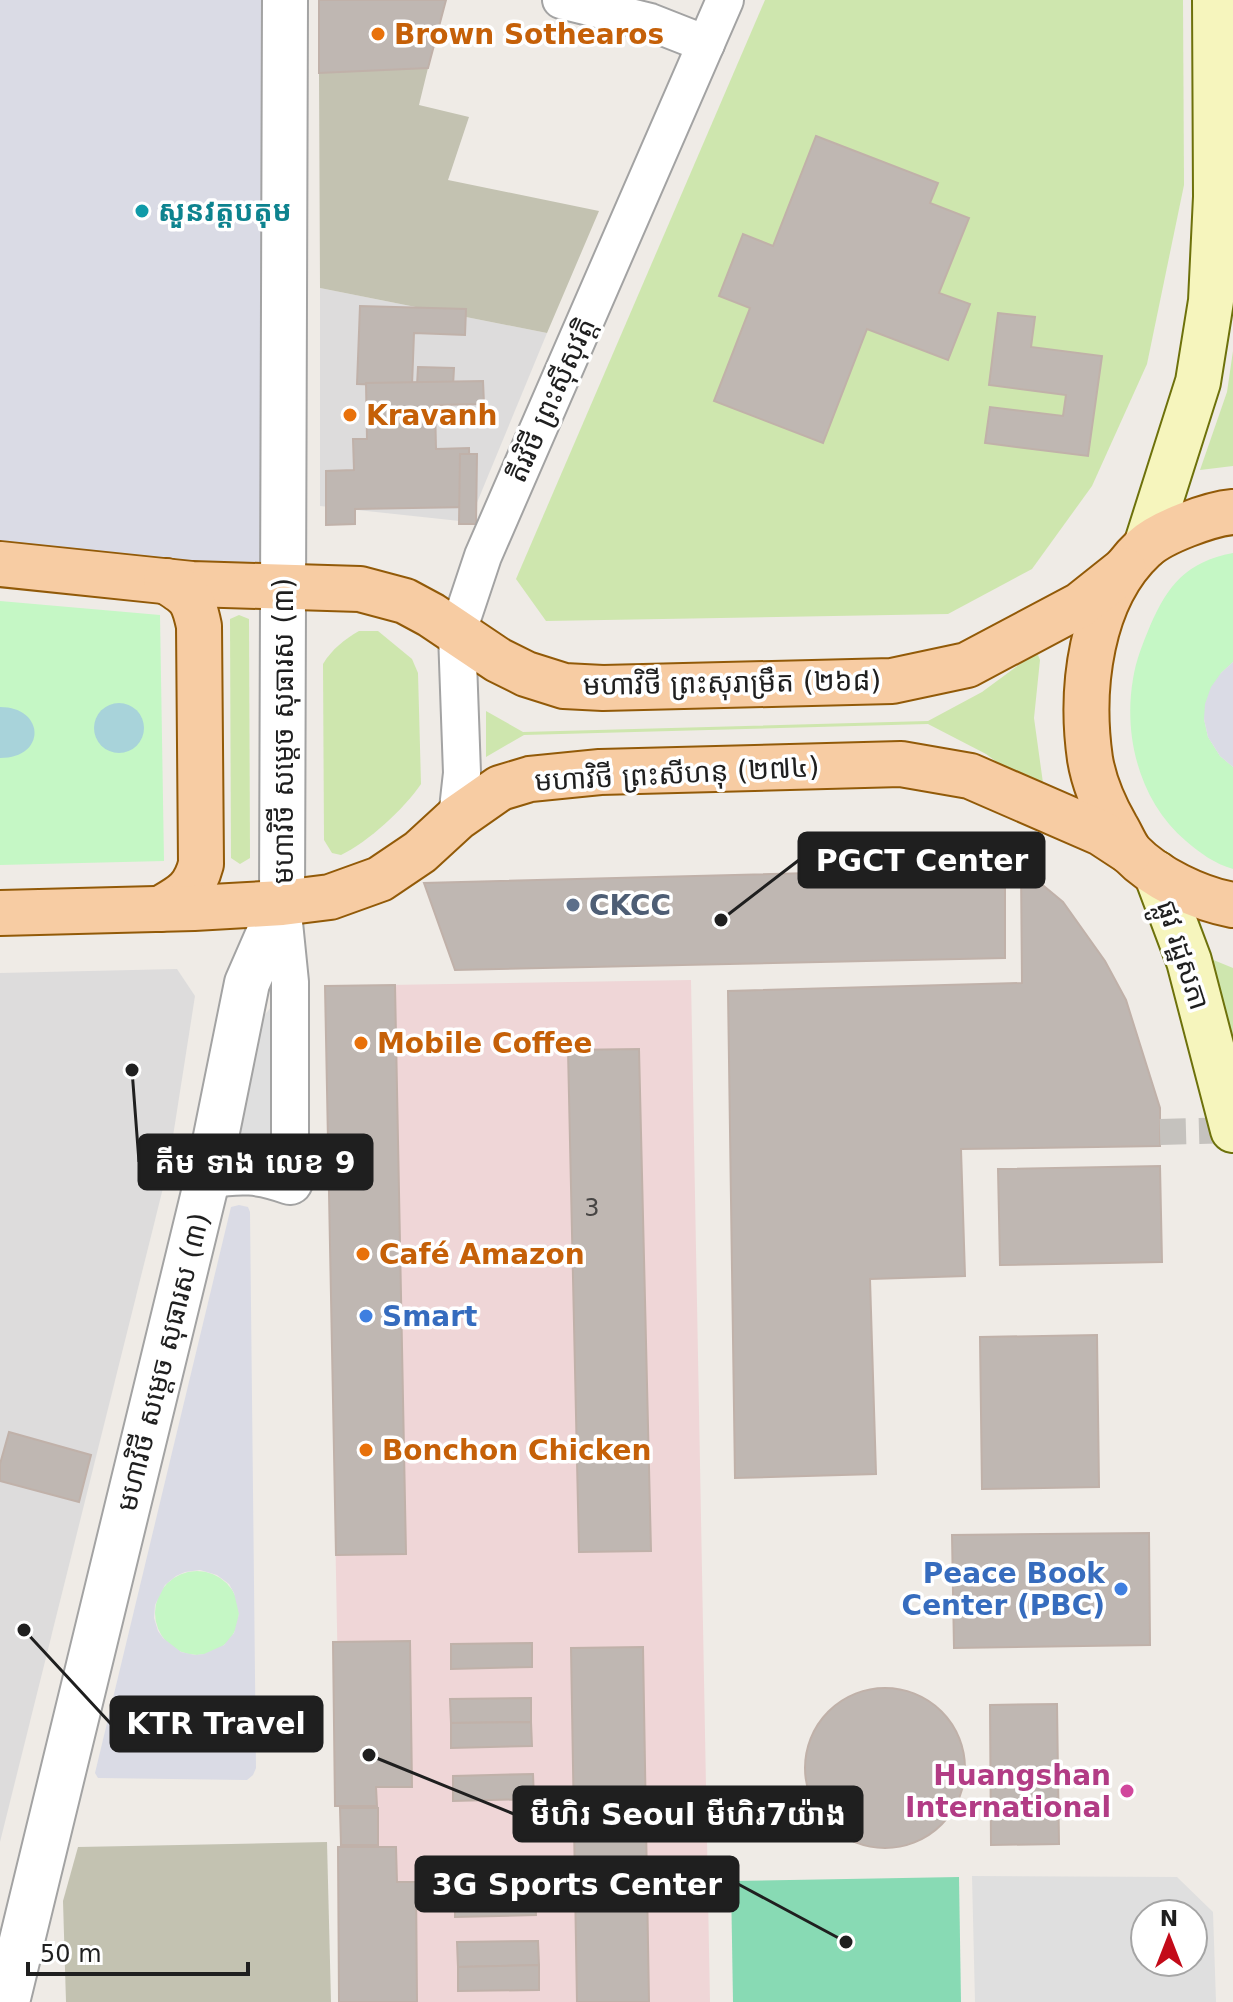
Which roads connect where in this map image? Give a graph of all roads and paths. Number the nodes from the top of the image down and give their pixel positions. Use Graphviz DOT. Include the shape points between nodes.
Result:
graph roads {
  1 [pos="285,0"];
  2 [pos="561,0"];
  3 [pos="725,0"];
  4 [pos="1215,0"];
  5 [pos="706,44"];
  6 [pos="1233,512"];
  7 [pos="1135,558"];
  8 [pos="0,564"];
  9 [pos="166,581"];
  10 [pos="283,586"];
  11 [pos="457,634"];
  12 [pos="457,818"];
  13 [pos="1143,862"];
  14 [pos="282,903"];
  15 [pos="1233,905"];
  16 [pos="160,909"];
  17 [pos="0,913"];
  18 [pos="1233,1130"];
  19 [pos="208,1176"];
  20 [pos="290,1182"];
  21 [pos="7,1980"];
  1 -- 10 [label="street, មហាវិថី សម្តេច សុធារស (៣)"];
  2 -- 5 [label="street" via="650,22"];
  3 -- 5 [label="street, តីរវិថី ព្រះស៊ីសុវត្តិ"];
  4 -- 7 [label="main road" via="1211,301 1198,382"];
  5 -- 11 [label="street, តីរវិថី ព្រះស៊ីសុវត្តិ" via="483,556"];
  6 -- 7 [label="main road, មហាវិថី ព្រះសុរាម្រឹត (២៦៨)" via="1180,527"];
  7 -- 11 [label="main road, មហាវិថី ព្រះសុរាម្រឹត (២៦៨)" via="1080,605 967,665 892,681 564,686 526,674"];
  7 -- 13 [label="main road" via="1104,609 1094,640 1087,718 1090,761 1104,805"];
  8 -- 9 [label="main road, មហាវិថី ព្រះសុរាម្រឹត (២៦៨)"];
  9 -- 10 [label="main road, មហាវិថី ព្រះសុរាម្រឹត (២៦៨)"];
  9 -- 16 [label="main road" via="186,593 199,626 201,864 188,893"];
  10 -- 11 [label="main road, មហាវិថី ព្រះសុរាម្រឹត (២៦៨)" via="383,594 431,615"];
  10 -- 14 [label="street, មហាវិថី សម្តេច សុធារស (៣)"];
  11 -- 12 [label="street, តីរវិថី ព្រះស៊ីសុវត្តិ" via="462,773"];
  12 -- 13 [label="main road, មហាវិថី ព្រះសីហនុ (២៧៤)" via="500,788 530,779 600,772 901,764 970,776 1101,833"];
  12 -- 14 [label="main road, មហាវិថី ព្រះសីហនុ (២៧៤)" via="380,879 330,897"];
  13 -- 15 [label="main road, មហាវិថី ព្រះសីហនុ (២៧៤)" via="1190,892"];
  13 -- 18 [label="main road, ផ្លូវ រដ្ឋសភា" via="1189,961"];
  14 -- 16 [label="main road, មហាវិថី ព្រះសីហនុ (២៧៤)"];
  14 -- 19 [label="street, មហាវិថី សម្តេច សុធារស (៣)" via="247,983"];
  14 -- 20 [label="street" via="290,982"];
  16 -- 17 [label="main road, មហាវិថី ព្រះសីហនុ (២៧៤)"];
  19 -- 20 [label="street" via="250,1171"];
  19 -- 21 [label="street, មហាវិថី សម្តេច សុធារស (៣)"];
}
